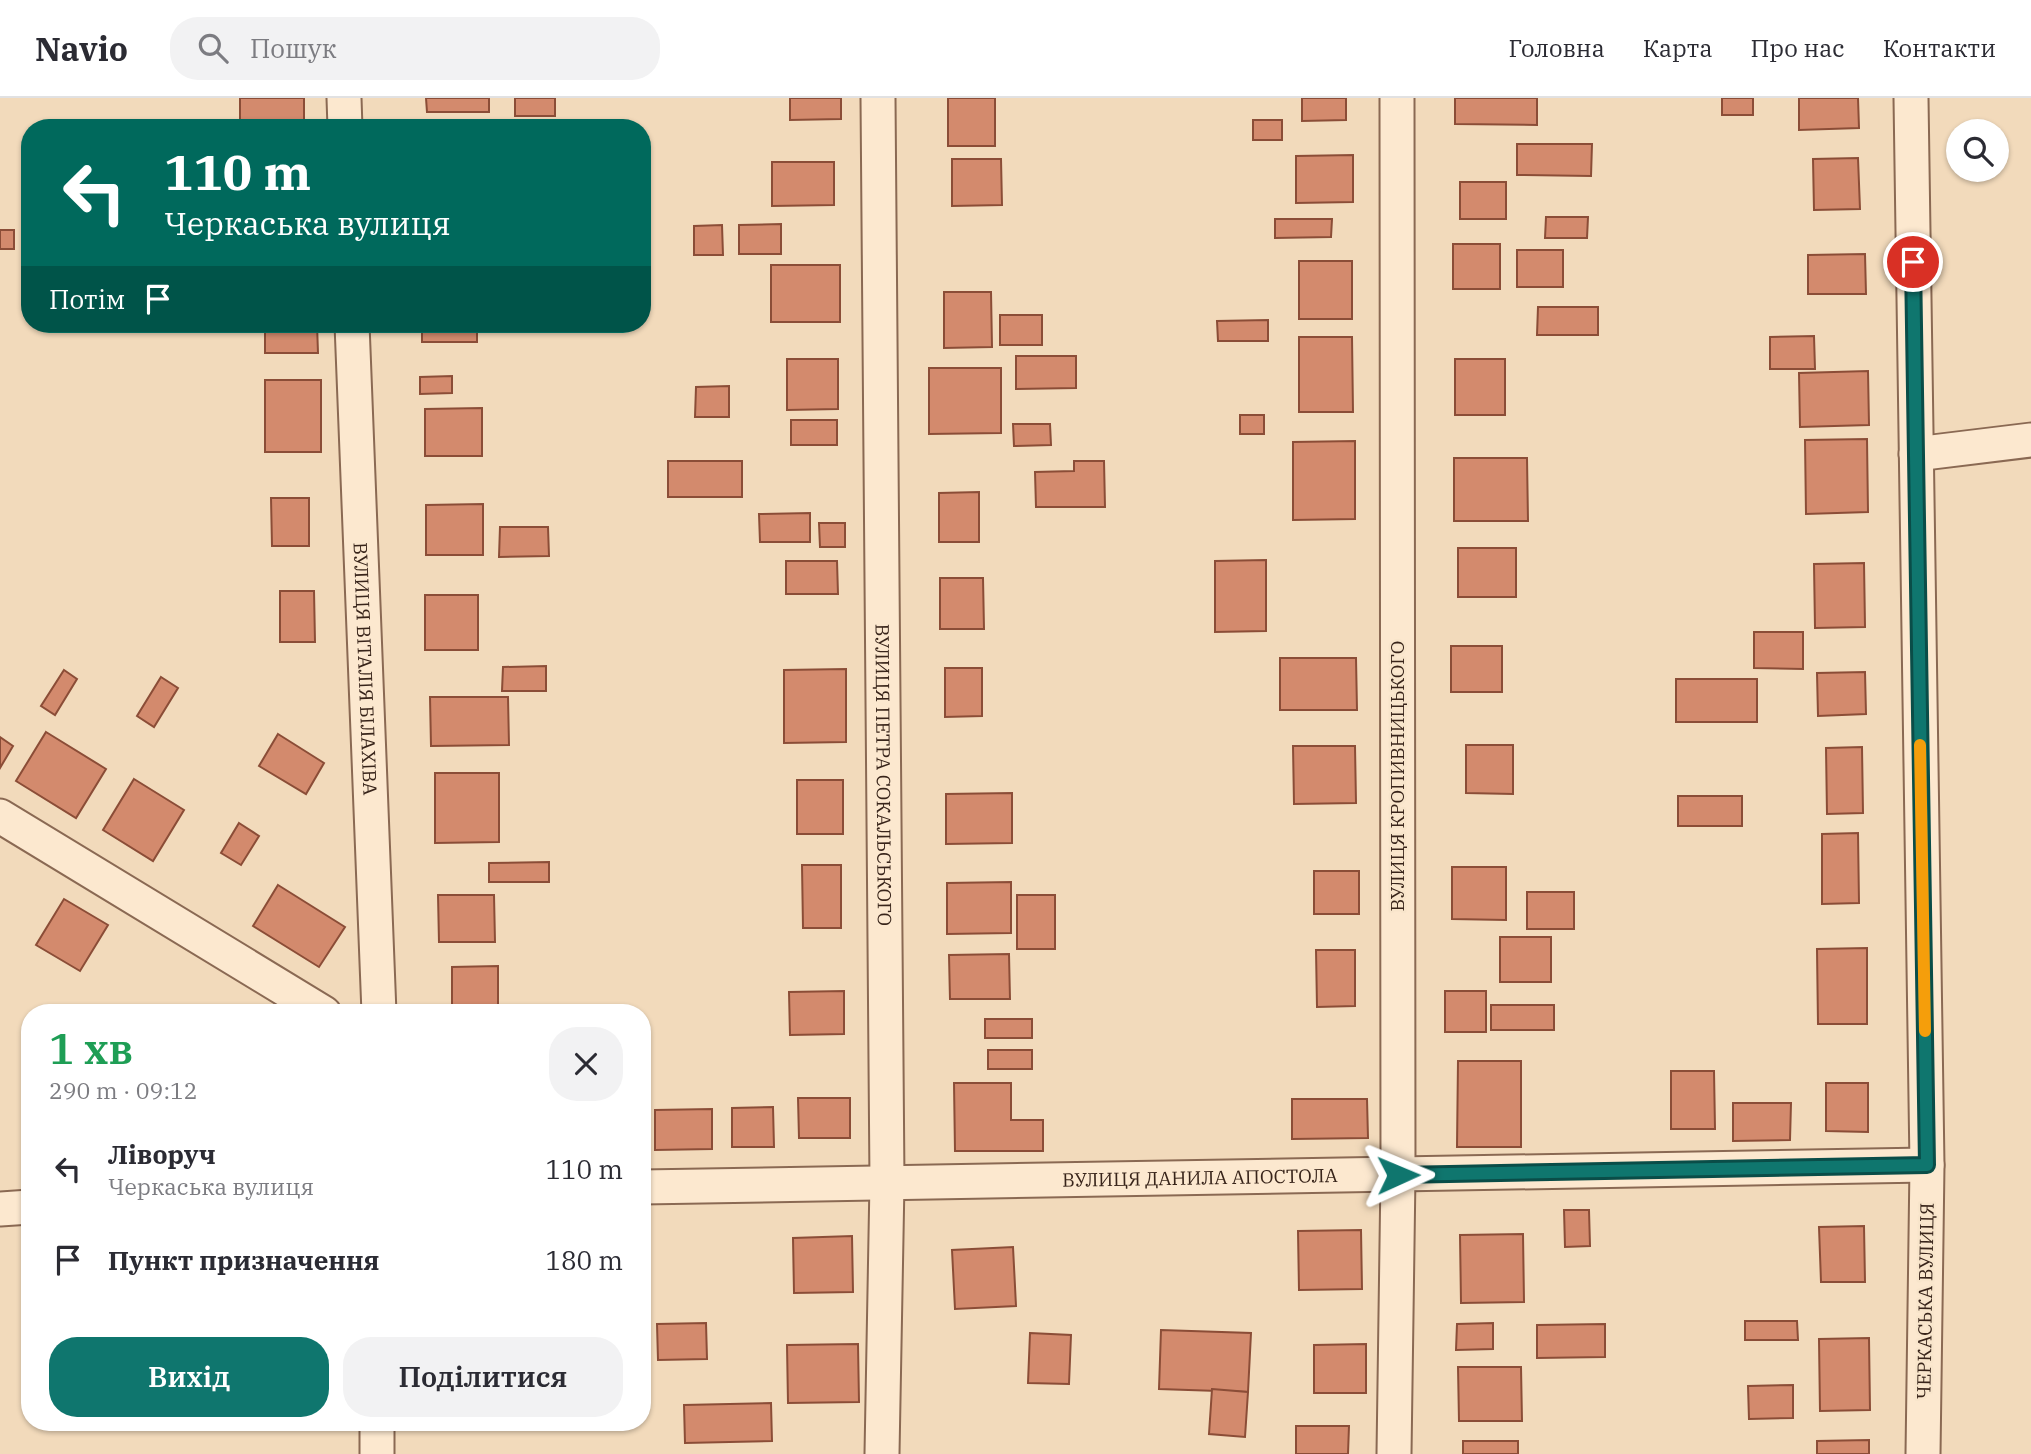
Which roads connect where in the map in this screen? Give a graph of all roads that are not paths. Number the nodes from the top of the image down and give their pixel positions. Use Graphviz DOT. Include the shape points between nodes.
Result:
graph roads {
  1 [pos="344,98"];
  2 [pos="878,98"];
  3 [pos="1397,98"];
  4 [pos="1910,98"];
  5 [pos="345,119"];
  6 [pos="352,333"];
  7 [pos="2031,440"];
  8 [pos="1916,454"];
  9 [pos="0,816"];
  10 [pos="309,1004"];
  11 [pos="379,1004"];
  12 [pos="1927,1165"];
  13 [pos="1398,1175"];
  14 [pos="887,1182"];
  15 [pos="651,1187"];
  16 [pos="21,1208"];
  17 [pos="0,1209"];
  18 [pos="377,1431"];
  19 [pos="377,1454"];
  20 [pos="882,1454"];
  21 [pos="1394,1454"];
  22 [pos="1923,1454"];
  1 -- 5 [label="street"];
  2 -- 14 [label="street, ВУЛИЦЯ ПЕТРА СОКАЛЬСЬКОГО"];
  3 -- 13 [label="street, ВУЛИЦЯ КРОПИВНИЦЬКОГО"];
  4 -- 8 [label="street, ЧЕРКАСЬКА ВУЛИЦЯ"];
  6 -- 11 [label="street, ВУЛИЦЯ ВІТАЛІЯ БІЛАХІВА"];
  7 -- 8 [label="street"];
  8 -- 12 [label="street, ЧЕРКАСЬКА ВУЛИЦЯ"];
  9 -- 10 [label="street"];
  12 -- 13 [label="street, ВУЛИЦЯ ДАНИЛА АПОСТОЛА"];
  12 -- 22 [label="street, ЧЕРКАСЬКА ВУЛИЦЯ"];
  13 -- 14 [label="street, ВУЛИЦЯ ДАНИЛА АПОСТОЛА"];
  13 -- 21 [label="street, ВУЛИЦЯ КРОПИВНИЦЬКОГО"];
  14 -- 15 [label="street, ВУЛИЦЯ ДАНИЛА АПОСТОЛА"];
  14 -- 20 [label="street, ВУЛИЦЯ ПЕТРА СОКАЛЬСЬКОГО"];
  16 -- 17 [label="street"];
  18 -- 19 [label="street"];
}
